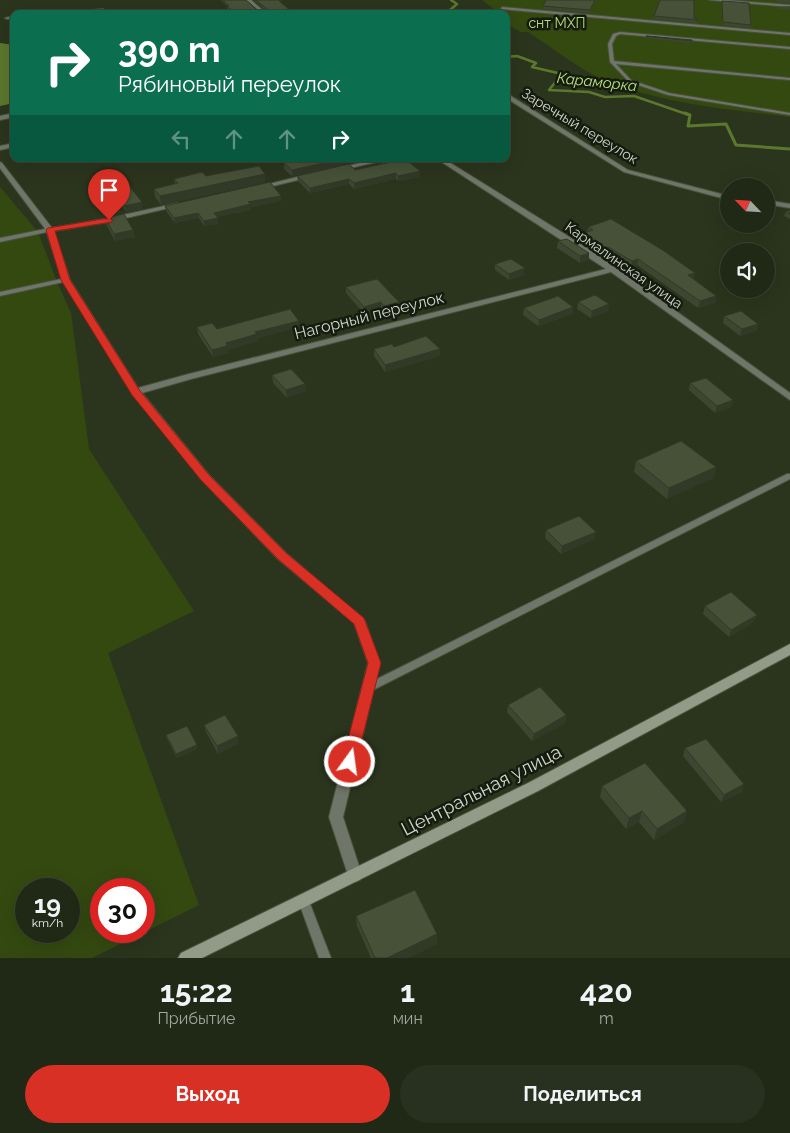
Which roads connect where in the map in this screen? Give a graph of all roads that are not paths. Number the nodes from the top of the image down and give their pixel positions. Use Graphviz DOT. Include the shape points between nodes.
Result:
graph roads {
  1 [pos="248,0"];
  2 [pos="711,0"];
  3 [pos="790,6"];
  4 [pos="502,8"];
  5 [pos="260,10"];
  6 [pos="7,18"];
  7 [pos="10,18"];
  8 [pos="790,34"];
  9 [pos="790,48"];
  10 [pos="612,62"];
  11 [pos="790,79"];
  12 [pos="510,98"];
  13 [pos="790,114"];
  14 [pos="373,162"];
  15 [pos="445,162"];
  16 [pos="0,164"];
  17 [pos="329,172"];
  18 [pos="319,174"];
  19 [pos="252,188"];
  20 [pos="720,196"];
  21 [pos="185,203"];
  22 [pos="775,204"];
  23 [pos="790,206"];
  24 [pos="50,230"];
  25 [pos="0,240"];
  26 [pos="611,270"];
  27 [pos="66,280"];
  28 [pos="0,294"];
  29 [pos="136,392"];
  30 [pos="790,397"];
  31 [pos="790,476"];
  32 [pos="790,649"];
  33 [pos="368,688"];
  34 [pos="355,875"];
  35 [pos="303,900"];
  36 [pos="186,958"];
  37 [pos="325,958"];
  1 -- 5 [label="street"];
  2 -- 3 [label="lane"];
  4 -- 8 [label="lane"];
  6 -- 7 [label="lane"];
  9 -- 10 [label="lane" via="620,33 614,35 610,44"];
  10 -- 11 [label="lane"];
  10 -- 13 [label="lane" via="630,81 668,94"];
  12 -- 20 [label="street, Заречный переулок" via="626,171"];
  14 -- 17 [label="street"];
  15 -- 26 [label="street, Кармалинская улица"];
  16 -- 24 [label="street"];
  18 -- 19 [label="street"];
  21 -- 24 [label="street"];
  22 -- 23 [label="street"];
  24 -- 25 [label="lane"];
  24 -- 27 [label="street"];
  26 -- 29 [label="street, Нагорный переулок"];
  26 -- 30 [label="street, Кармалинская улица"];
  27 -- 28 [label="lane"];
  27 -- 29 [label="street"];
  29 -- 33 [label="street" via="205,477 282,556 360,621 374,663"];
  31 -- 33 [label="lane"];
  32 -- 34 [label="street, Центральная улица" via="532,787"];
  33 -- 34 [label="street" via="336,817"];
  34 -- 35 [label="street, Центральная улица"];
  35 -- 36 [label="street, Центральная улица"];
  35 -- 37 [label="lane"];
}
